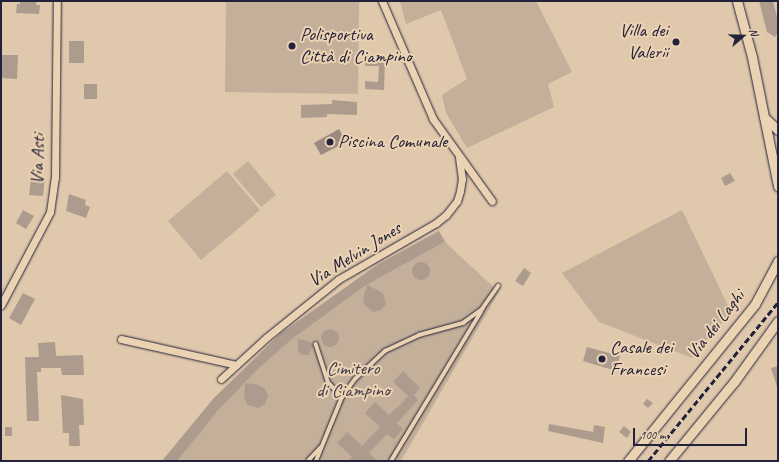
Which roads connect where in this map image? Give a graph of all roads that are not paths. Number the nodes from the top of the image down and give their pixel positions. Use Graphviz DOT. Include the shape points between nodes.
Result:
graph roads {
  1 [pos="57,1"];
  2 [pos="382,1"];
  3 [pos="737,1"];
  4 [pos="764,117"];
  5 [pos="778,130"];
  6 [pos="459,158"];
  7 [pos="776,159"];
  8 [pos="778,186"];
  9 [pos="492,201"];
  10 [pos="778,261"];
  11 [pos="498,286"];
  12 [pos="1,305"];
  13 [pos="482,309"];
  14 [pos="778,321"];
  15 [pos="121,339"];
  16 [pos="316,344"];
  17 [pos="236,365"];
  18 [pos="221,380"];
  19 [pos="342,397"];
  20 [pos="322,446"];
  21 [pos="308,461"];
  22 [pos="316,461"];
  23 [pos="391,461"];
  24 [pos="628,461"];
  25 [pos="669,461"];
  1 -- 12 [label="street, Via Asti" via="55,178 50,212"];
  2 -- 6 [label="street" via="427,107"];
  3 -- 4 [label="main road"];
  4 -- 5 [label="main road"];
  4 -- 7 [label="main road"];
  6 -- 9 [label="street"];
  6 -- 17 [label="street, Via Melvin Jones" via="462,180 460,191 457,201 446,214 436,223 339,279 267,336"];
  7 -- 8 [label="main road"];
  10 -- 24 [label="main road, Via dei Laghi" via="755,304"];
  11 -- 13 [label="lane"];
  13 -- 19 [label="lane" via="463,323 419,335 386,351 355,379"];
  13 -- 23 [label="lane"];
  14 -- 25 [label="main road" via="734,382"];
  15 -- 17 [label="street"];
  16 -- 19 [label="lane" via="328,382"];
  17 -- 18 [label="street, Via Melvin Jones"];
  19 -- 20 [label="lane"];
  20 -- 21 [label="lane"];
  20 -- 22 [label="lane"];
}
